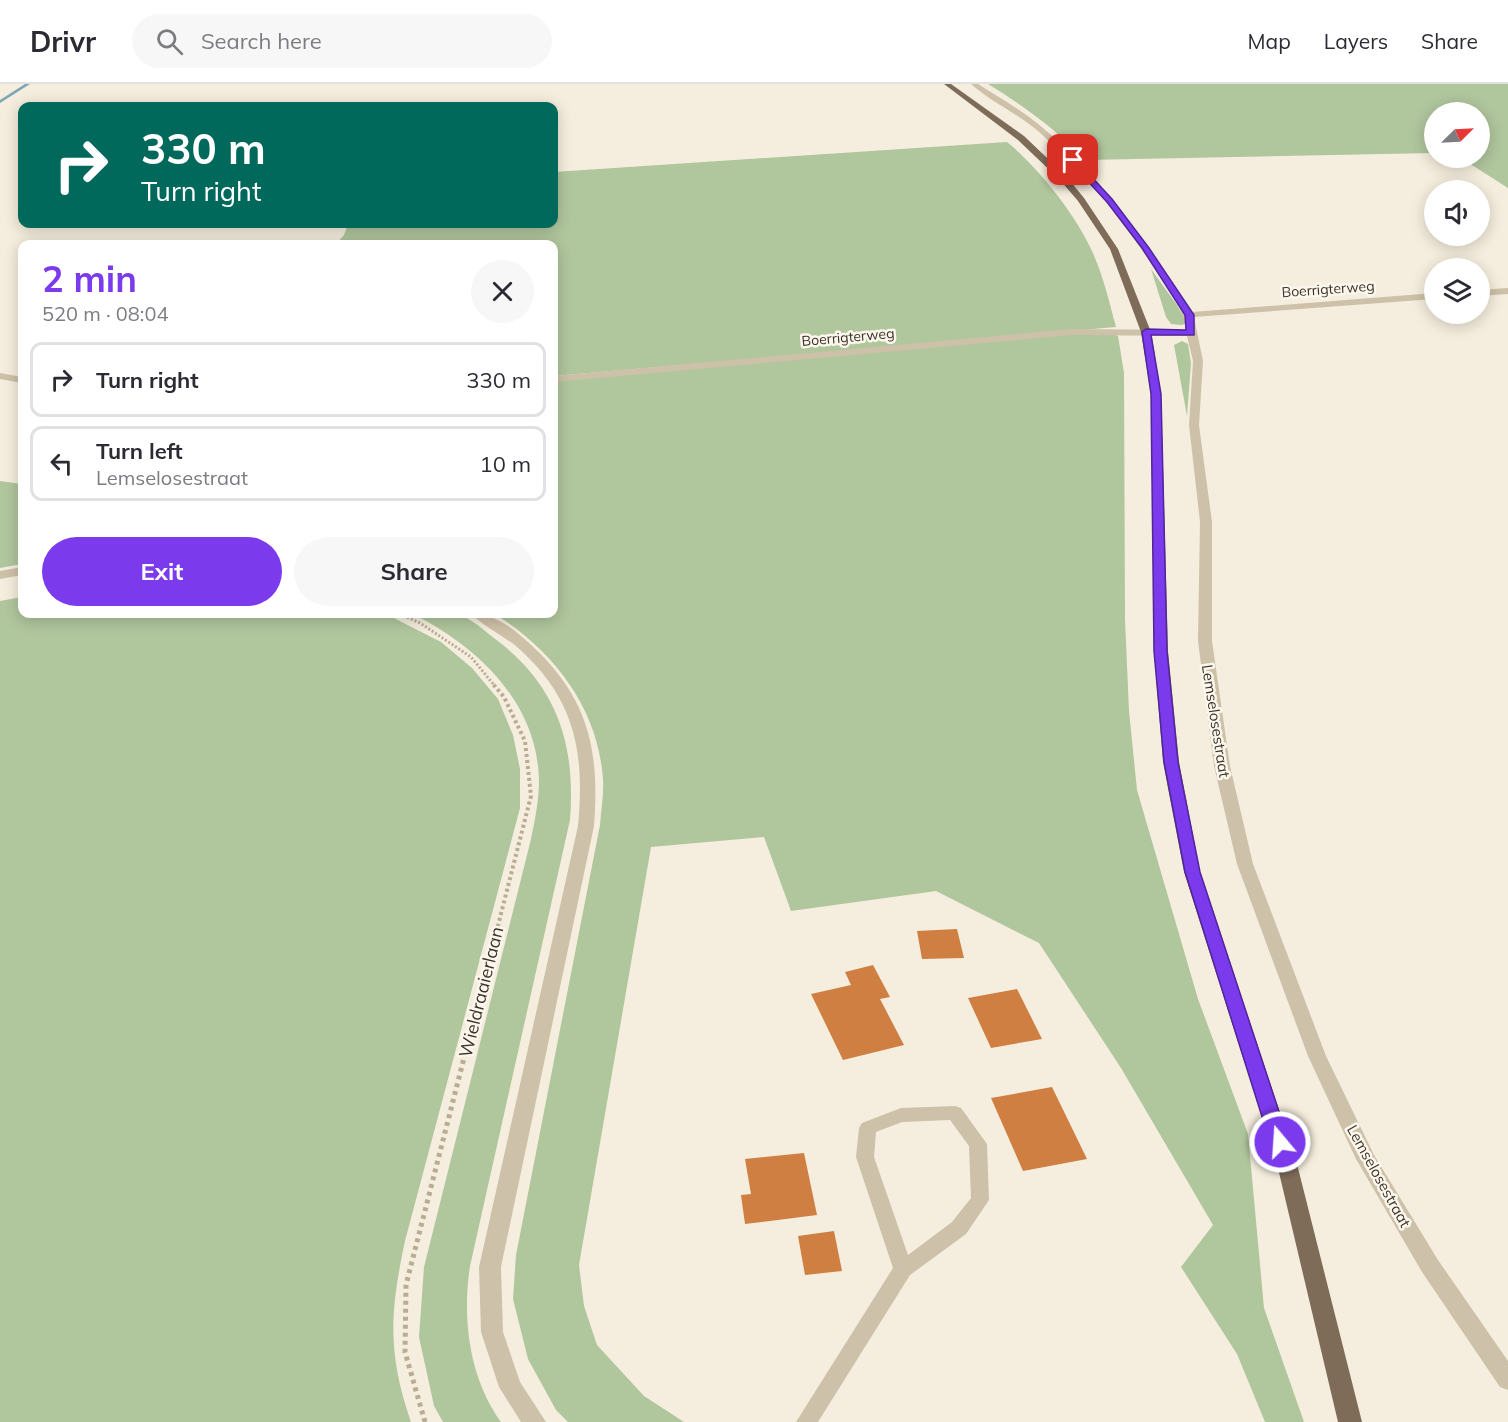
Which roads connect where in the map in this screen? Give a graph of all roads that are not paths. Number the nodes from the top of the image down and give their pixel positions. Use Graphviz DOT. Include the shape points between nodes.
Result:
graph roads {
  1 [pos="947,84"];
  2 [pos="974,84"];
  3 [pos="1508,291"];
  4 [pos="1490,292"];
  5 [pos="1424,297"];
  6 [pos="1189,315"];
  7 [pos="1146,332"];
  8 [pos="1191,333"];
  9 [pos="0,376"];
  10 [pos="18,379"];
  11 [pos="558,379"];
  12 [pos="18,572"];
  13 [pos="0,575"];
  14 [pos="484,618"];
  15 [pos="903,1269"];
  16 [pos="1508,1380"];
  17 [pos="534,1422"];
  18 [pos="806,1422"];
  19 [pos="1350,1422"];
  1 -- 7 [label="main road" via="1021,138 1081,200 1114,249"];
  2 -- 6 [label="street, Lemselosestraat" via="1039,128 1073,160 1110,201"];
  3 -- 4 [label="street"];
  5 -- 6 [label="street, Boerrigterweg"];
  6 -- 8 [label="street, Lemselosestraat"];
  7 -- 8 [label="street, Boerrigterweg"];
  7 -- 11 [label="street, Boerrigterweg" via="1072,332"];
  7 -- 19 [label="main road" via="1156,394 1161,651 1171,762 1192,872 1287,1164"];
  8 -- 16 [label="street, Lemselosestraat" via="1198,361 1194,425 1206,522 1205,641 1222,766 1245,864 1317,1056 1366,1159 1430,1266"];
  9 -- 10 [label="street"];
  12 -- 13 [label="street"];
  14 -- 17 [label="street" via="519,642 557,683 571,705 589,782 586,826 490,1267 492,1332 510,1387"];
  15 -- 15 [label="lane" via="959,1228 980,1200 978,1144 955,1113 901,1115 868,1128 865,1157"];
  15 -- 18 [label="lane"];
}
